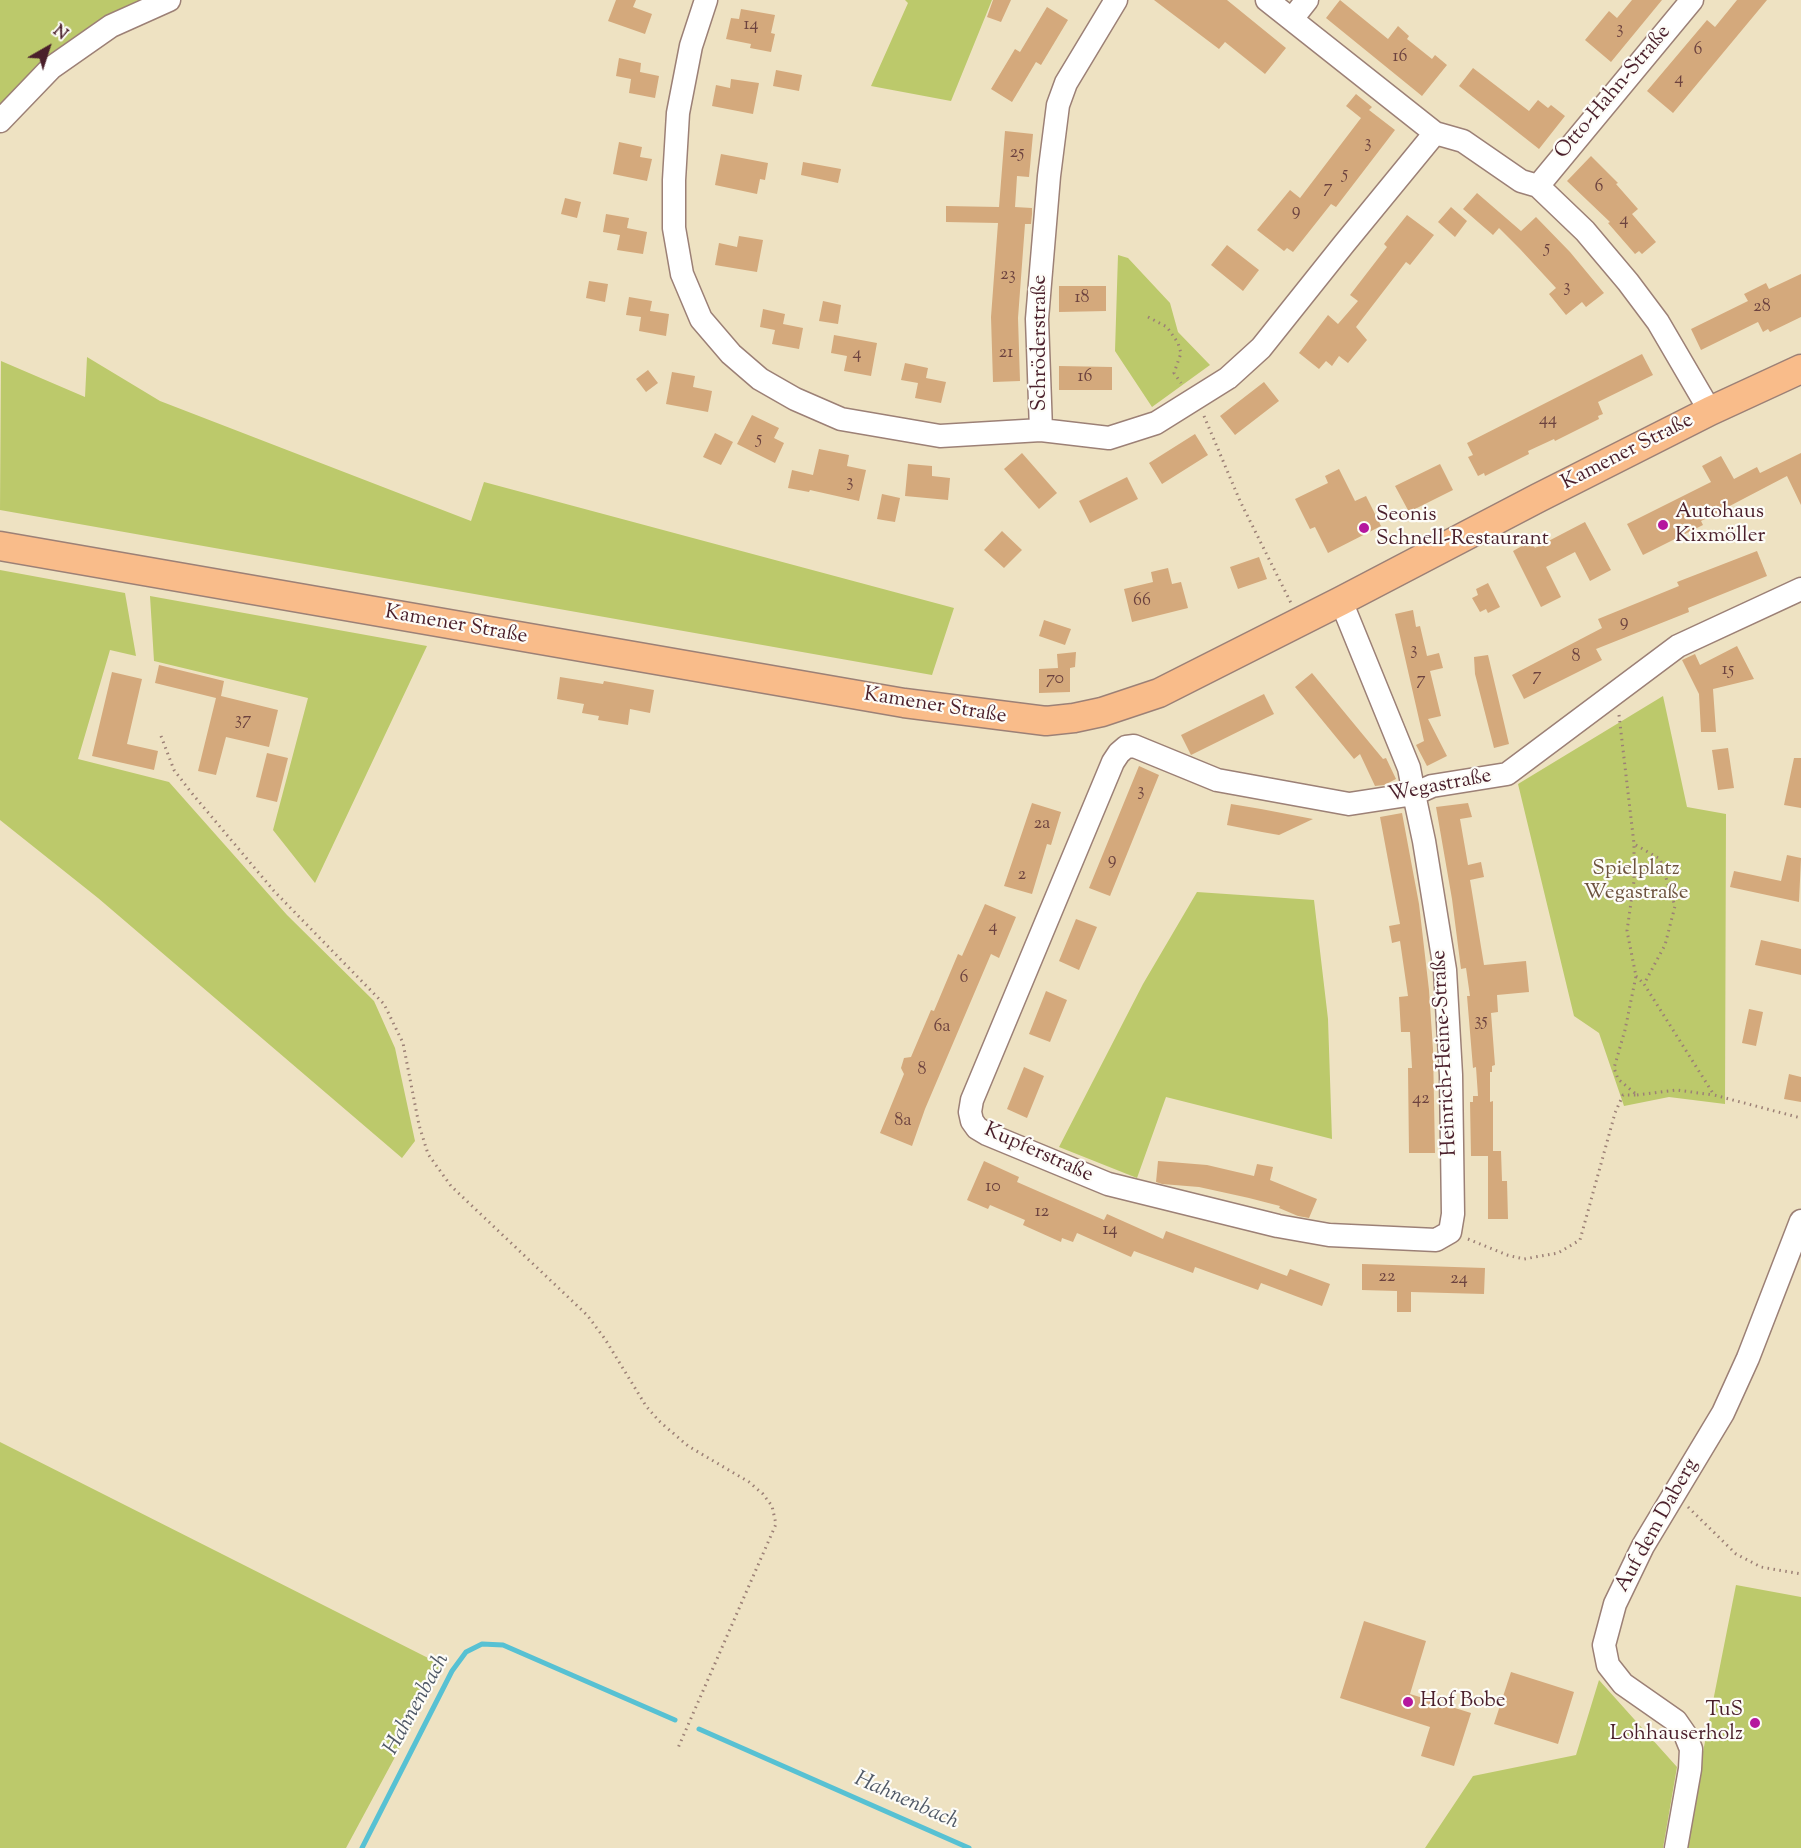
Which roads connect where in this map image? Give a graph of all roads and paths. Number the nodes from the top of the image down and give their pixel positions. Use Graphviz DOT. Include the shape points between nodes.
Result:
graph roads {
  1 [pos="169,0"];
  2 [pos="706,0"];
  3 [pos="1116,0"];
  4 [pos="1267,0"];
  5 [pos="1307,0"];
  6 [pos="1692,0"];
  7 [pos="1292,19"];
  8 [pos="0,122"];
  9 [pos="1435,133"];
  10 [pos="1538,186"];
  11 [pos="1148,317"];
  12 [pos="1801,369"];
  13 [pos="1193,400"];
  14 [pos="1710,411"];
  15 [pos="1041,430"];
  16 [pos="0,546"];
  17 [pos="1801,589"];
  18 [pos="1290,601"];
  19 [pos="1341,602"];
  20 [pos="1614,693"];
  21 [pos="161,736"];
  22 [pos="1113,762"];
  23 [pos="1414,794"];
  24 [pos="1634,843"];
  25 [pos="1636,976"];
  26 [pos="1644,984"];
  27 [pos="1637,1095"];
  28 [pos="1714,1095"];
  29 [pos="1801,1118"];
  30 [pos="1797,1230"];
  31 [pos="1450,1232"];
  32 [pos="1672,1494"];
  33 [pos="1801,1574"];
  34 [pos="678,1748"];
  35 [pos="1676,1848"];
  1 -- 8 [label="street" via="111,26 51,68"];
  2 -- 15 [label="street" via="691,46 678,112 674,180 674,228 682,273 701,319 730,354 760,379 841,419 940,436"];
  3 -- 15 [label="street, Schröderstraße" via="1066,83 1058,105 1037,319"];
  4 -- 7 [label="street"];
  5 -- 7 [label="street"];
  6 -- 10 [label="street, Otto-Hahn-Straße"];
  7 -- 9 [label="street"];
  9 -- 10 [label="street" via="1462,141 1521,181"];
  9 -- 13 [label="street, Schröderstraße" via="1261,348 1228,378"];
  10 -- 14 [label="street" via="1585,231 1628,282 1658,322"];
  11 -- 13 [label="path" via="1174,335 1181,353 1174,373"];
  12 -- 14 [label="main road, Kamener Straße"];
  13 -- 15 [label="street, Schröderstraße" via="1156,423 1109,438"];
  13 -- 18 [label="path"];
  14 -- 19 [label="main road, Kamener Straße"];
  16 -- 19 [label="main road, Kamener Straße" via="892,701 1046,721 1102,712 1159,693"];
  17 -- 20 [label="street, Wegastraße" via="1678,646"];
  19 -- 23 [label="street, Heinrich-Heine-Straße" via="1409,768"];
  20 -- 23 [label="street, Wegastraße" via="1507,774 1432,786"];
  20 -- 24 [label="path"];
  21 -- 34 [label="path" via="174,770 190,791 274,891 384,1004 403,1043 428,1154 451,1186 587,1315 658,1421 688,1446 749,1482 772,1506 776,1524"];
  22 -- 23 [label="street, Wegastraße" via="1126,747 1134,746 1217,780 1276,792 1349,804"];
  22 -- 31 [label="street, Kupferstraße" via="972,1100 970,1112 977,1128 1108,1184 1278,1226 1329,1235 1421,1240 1436,1240"];
  23 -- 31 [label="street, Heinrich-Heine-Straße" via="1445,970 1452,1076"];
  24 -- 25 [label="path" via="1634,881 1627,931"];
  24 -- 26 [label="path" via="1660,859 1675,906 1665,945"];
  25 -- 26 [label="path"];
  25 -- 27 [label="path" via="1614,1068 1618,1079"];
  26 -- 28 [label="path"];
  27 -- 28 [label="path" via="1677,1090"];
  27 -- 31 [label="path" via="1623,1095 1615,1113 1580,1240 1558,1253 1524,1259"];
  28 -- 29 [label="path"];
  30 -- 32 [label="street, Auf dem Daberg" via="1723,1413"];
  32 -- 33 [label="path" via="1736,1554 1761,1567"];
  32 -- 35 [label="street, Auf dem Daberg" via="1615,1604 1604,1645 1608,1665 1623,1684 1676,1721 1691,1749"];
}
